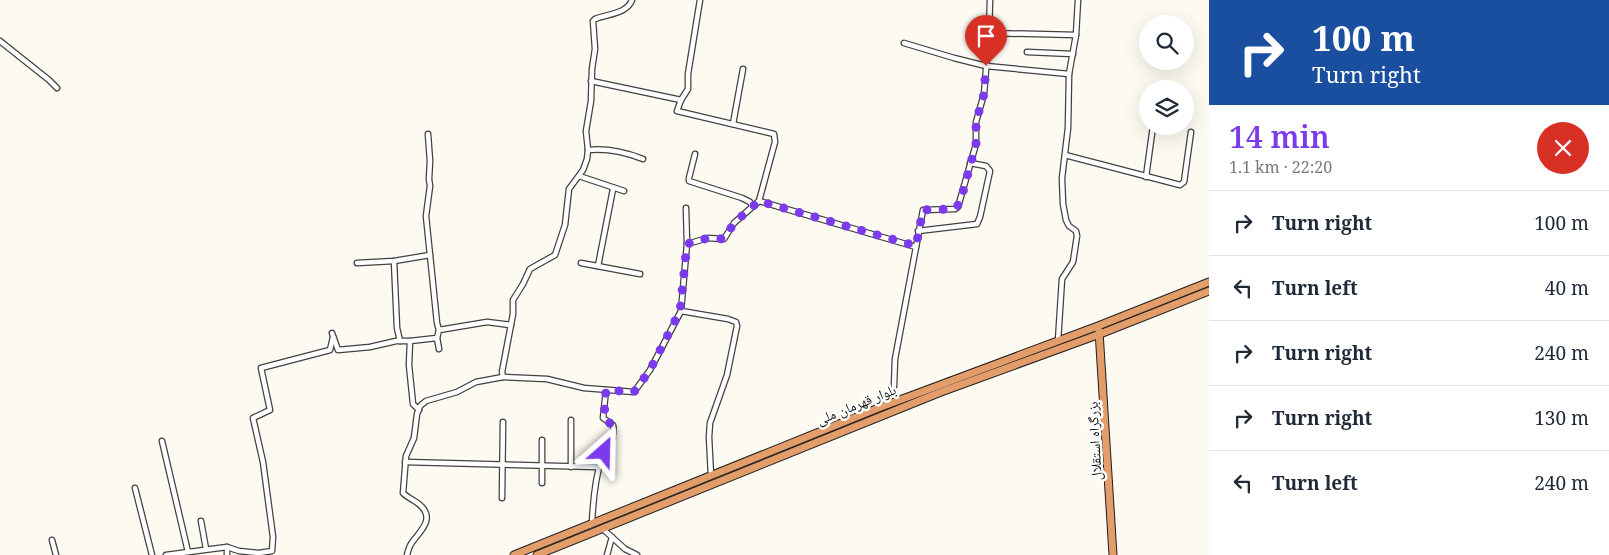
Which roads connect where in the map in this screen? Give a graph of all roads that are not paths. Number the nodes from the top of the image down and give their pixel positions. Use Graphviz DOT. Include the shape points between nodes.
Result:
graph roads {
  1 [pos="632,0"];
  2 [pos="700,0"];
  3 [pos="990,0"];
  4 [pos="1078,0"];
  5 [pos="989,33"];
  6 [pos="1076,35"];
  7 [pos="0,41"];
  8 [pos="904,43"];
  9 [pos="1028,52"];
  10 [pos="1073,54"];
  11 [pos="986,66"];
  12 [pos="743,69"];
  13 [pos="1069,74"];
  14 [pos="591,81"];
  15 [pos="57,88"];
  16 [pos="681,100"];
  17 [pos="733,124"];
  18 [pos="428,134"];
  19 [pos="1152,135"];
  20 [pos="1191,135"];
  21 [pos="588,150"];
  22 [pos="694,154"];
  23 [pos="1065,155"];
  24 [pos="643,159"];
  25 [pos="970,163"];
  26 [pos="579,176"];
  27 [pos="1146,177"];
  28 [pos="613,189"];
  29 [pos="624,191"];
  30 [pos="759,201"];
  31 [pos="752,206"];
  32 [pos="686,208"];
  33 [pos="918,231"];
  34 [pos="687,244"];
  35 [pos="916,246"];
  36 [pos="430,255"];
  37 [pos="394,261"];
  38 [pos="581,263"];
  39 [pos="358,264"];
  40 [pos="598,266"];
  41 [pos="640,274"];
  42 [pos="1209,282"];
  43 [pos="1209,293"];
  44 [pos="680,311"];
  45 [pos="511,325"];
  46 [pos="1098,326"];
  47 [pos="439,330"];
  48 [pos="1100,334"];
  49 [pos="437,338"];
  50 [pos="400,341"];
  51 [pos="410,341"];
  52 [pos="1058,341"];
  53 [pos="439,349"];
  54 [pos="503,377"];
  55 [pos="894,386"];
  56 [pos="606,390"];
  57 [pos="419,410"];
  58 [pos="571,420"];
  59 [pos="503,422"];
  60 [pos="542,440"];
  61 [pos="162,441"];
  62 [pos="405,462"];
  63 [pos="501,464"];
  64 [pos="542,467"];
  65 [pos="571,467"];
  66 [pos="598,467"];
  67 [pos="711,476"];
  68 [pos="542,483"];
  69 [pos="135,488"];
  70 [pos="502,498"];
  71 [pos="201,521"];
  72 [pos="592,524"];
  73 [pos="603,529"];
  74 [pos="612,537"];
  75 [pos="52,540"];
  76 [pos="227,547"];
  77 [pos="206,550"];
  78 [pos="188,552"];
  79 [pos="56,555"];
  80 [pos="152,555"];
  81 [pos="166,555"];
  82 [pos="227,555"];
  83 [pos="406,555"];
  84 [pos="514,555"];
  85 [pos="537,555"];
  86 [pos="606,555"];
  87 [pos="638,555"];
  88 [pos="1113,555"];
  1 -- 14 [label="street" via="624,10 593,21 595,50"];
  2 -- 16 [label="street" via="688,89"];
  3 -- 5 [label="street"];
  4 -- 6 [label="street"];
  5 -- 6 [label="street"];
  5 -- 11 [label="street"];
  6 -- 10 [label="street"];
  7 -- 15 [label="street"];
  8 -- 11 [label="street"];
  9 -- 10 [label="street"];
  10 -- 13 [label="street"];
  11 -- 13 [label="street"];
  11 -- 25 [label="street" via="984,94 976,122 976,144"];
  12 -- 17 [label="street"];
  13 -- 23 [label="street"];
  14 -- 16 [label="street"];
  14 -- 21 [label="street" via="586,130"];
  16 -- 17 [label="street" via="677,111"];
  17 -- 30 [label="street" via="775,136"];
  18 -- 36 [label="street" via="430,196 426,216"];
  19 -- 27 [label="street"];
  20 -- 27 [label="street" via="1183,184"];
  21 -- 24 [label="street" via="602,148"];
  21 -- 26 [label="street"];
  22 -- 31 [label="street" via="689,181 742,198"];
  23 -- 27 [label="street"];
  23 -- 52 [label="street" via="1063,204 1066,220 1077,236 1073,262 1062,279"];
  25 -- 33 [label="street" via="958,206 954,209 923,210"];
  25 -- 33 [label="street" via="986,166 990,171 977,224"];
  26 -- 28 [label="street"];
  26 -- 45 [label="street" via="569,189 565,225 555,255 530,269 513,300"];
  28 -- 29 [label="street"];
  28 -- 40 [label="street"];
  30 -- 31 [label="street"];
  30 -- 35 [label="street"];
  31 -- 34 [label="street" via="734,223 724,239 708,238"];
  32 -- 34 [label="street"];
  33 -- 35 [label="street"];
  34 -- 44 [label="street"];
  35 -- 55 [label="street" via="895,359"];
  36 -- 37 [label="street"];
  36 -- 47 [label="street"];
  37 -- 39 [label="street"];
  37 -- 50 [label="street"];
  38 -- 40 [label="street"];
  40 -- 41 [label="street"];
  42 -- 46 [label="highway, بلوار قهرمان ملی"];
  43 -- 48 [label="highway, بلوار قهرمان ملی"];
  44 -- 56 [label="street" via="650,370 634,392"];
  44 -- 67 [label="street" via="728,319 738,326 727,375 710,423"];
  45 -- 47 [label="street" via="487,322"];
  45 -- 54 [label="street"];
  46 -- 48 [label="highway, بزرگراه استقلال"];
  46 -- 52 [label="highway, بلوار قهرمان ملی"];
  47 -- 49 [label="street"];
  48 -- 73 [label="highway, بلوار قهرمان ملی" via="940,392"];
  48 -- 88 [label="highway, بزرگراه استقلال"];
  49 -- 51 [label="street"];
  49 -- 53 [label="street"];
  50 -- 51 [label="street"];
  50 -- 76 [label="street" via="338,350 332,335 330,350 261,368 270,410 253,418 263,462 272,551 259,553"];
  51 -- 57 [label="street" via="413,404"];
  52 -- 67 [label="highway, بلوار قهرمان ملی" via="881,407"];
  54 -- 56 [label="street" via="547,380"];
  54 -- 57 [label="street" via="476,382 457,392 426,401"];
  56 -- 66 [label="street" via="604,418 613,425 614,435"];
  57 -- 62 [label="street"];
  58 -- 65 [label="street"];
  59 -- 63 [label="street"];
  60 -- 64 [label="street"];
  61 -- 78 [label="street"];
  62 -- 63 [label="street"];
  62 -- 83 [label="street" via="404,493 422,507 426,515 425,526"];
  63 -- 64 [label="street"];
  63 -- 70 [label="street"];
  64 -- 65 [label="street"];
  64 -- 68 [label="street"];
  65 -- 66 [label="street"];
  66 -- 72 [label="street"];
  67 -- 72 [label="highway, بلوار قهرمان ملی"];
  69 -- 80 [label="street"];
  71 -- 77 [label="street"];
  72 -- 84 [label="highway, بلوار قهرمان ملی"];
  73 -- 74 [label="street"];
  73 -- 85 [label="highway, بلوار قهرمان ملی"];
  74 -- 86 [label="street"];
  74 -- 87 [label="street"];
  75 -- 79 [label="street"];
  76 -- 77 [label="street"];
  76 -- 82 [label="street"];
  77 -- 78 [label="street"];
  78 -- 81 [label="street"];
}
